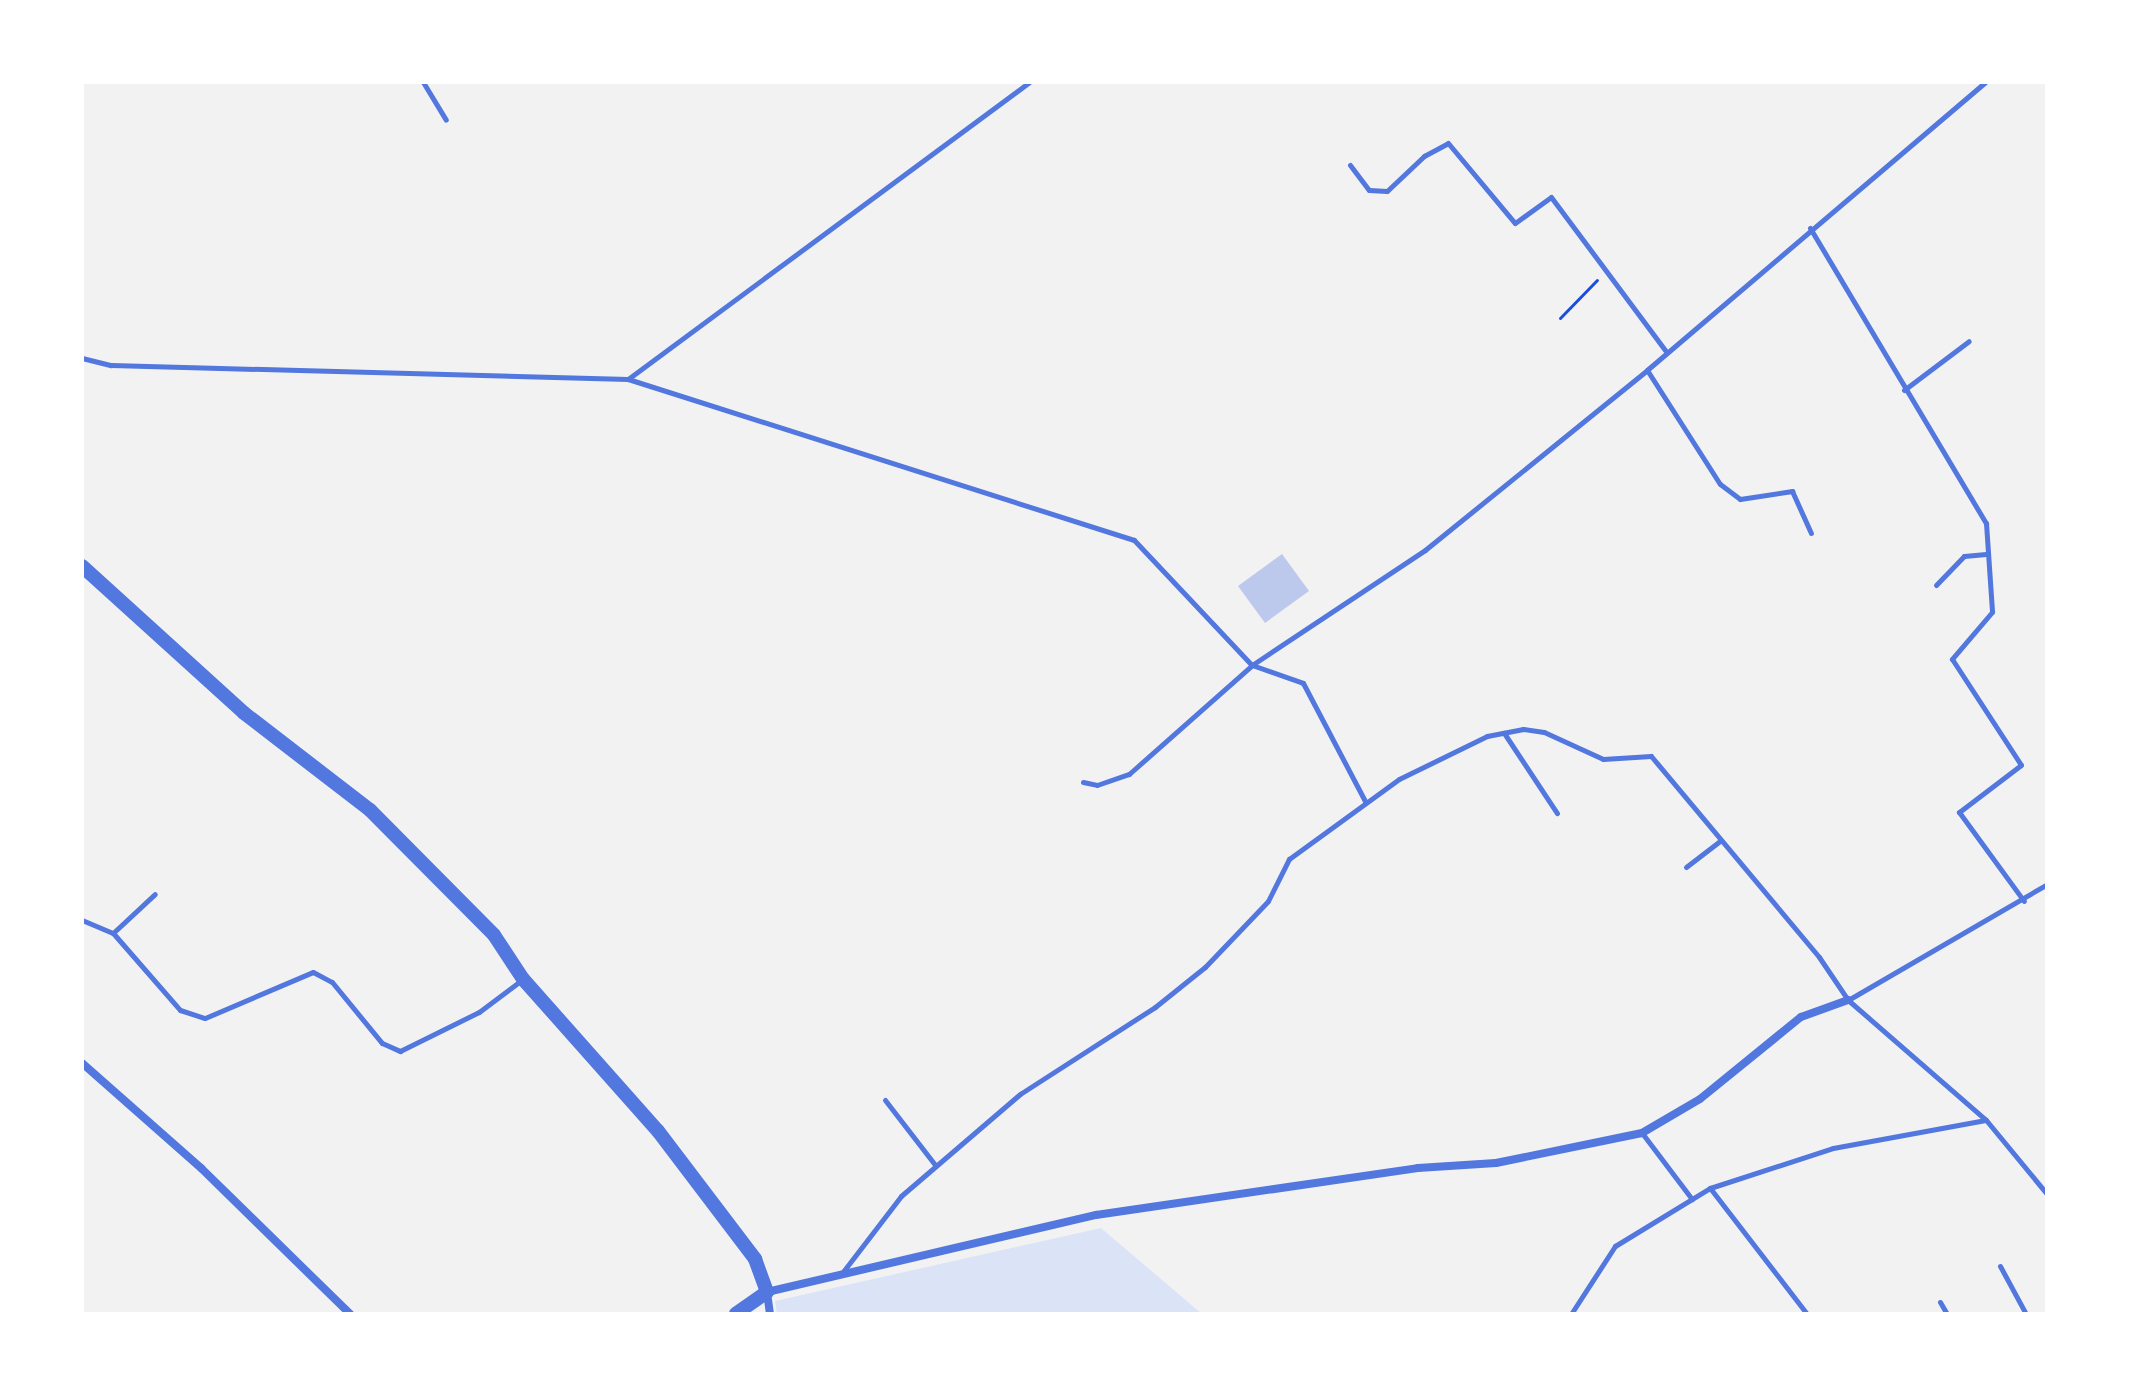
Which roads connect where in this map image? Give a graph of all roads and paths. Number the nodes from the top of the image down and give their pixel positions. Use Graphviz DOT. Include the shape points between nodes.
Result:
graph roads {
  1 [pos="423,82"];
  2 [pos="1029,82"];
  3 [pos="1985,82"];
  4 [pos="446,120"];
  5 [pos="1350,165"];
  6 [pos="1810,228"];
  7 [pos="1606,272"];
  8 [pos="1560,318"];
  9 [pos="1969,341"];
  10 [pos="1665,350"];
  11 [pos="82,358"];
  12 [pos="1647,370"];
  13 [pos="628,379"];
  14 [pos="1904,390"];
  15 [pos="1811,533"];
  16 [pos="1986,554"];
  17 [pos="82,566"];
  18 [pos="1936,585"];
  19 [pos="1252,665"];
  20 [pos="1504,733"];
  21 [pos="1083,782"];
  22 [pos="1365,801"];
  23 [pos="1557,813"];
  24 [pos="1721,840"];
  25 [pos="1686,867"];
  26 [pos="2047,884"];
  27 [pos="155,894"];
  28 [pos="2024,901"];
  29 [pos="82,920"];
  30 [pos="113,933"];
  31 [pos="523,979"];
  32 [pos="1848,1000"];
  33 [pos="82,1063"];
  34 [pos="885,1100"];
  35 [pos="1986,1120"];
  36 [pos="1642,1133"];
  37 [pos="936,1166"];
  38 [pos="1710,1188"];
  39 [pos="2047,1194"];
  40 [pos="1692,1199"];
  41 [pos="2000,1266"];
  42 [pos="840,1275"];
  43 [pos="767,1292"];
  44 [pos="1940,1302"];
  45 [pos="350,1314"];
  46 [pos="736,1314"];
  47 [pos="770,1314"];
  48 [pos="1571,1314"];
  49 [pos="1807,1314"];
  50 [pos="1947,1314"];
  51 [pos="2026,1314"];
  1 -- 4 [label="lane"];
  2 -- 13 [label="lane"];
  3 -- 6 [label="lane"];
  5 -- 7 [label="lane" via="1369,190 1387,191 1424,156 1448,143 1515,223 1551,197"];
  6 -- 10 [label="lane"];
  6 -- 14 [label="lane"];
  7 -- 8 [label="path"];
  7 -- 10 [label="lane"];
  9 -- 14 [label="lane"];
  10 -- 12 [label="lane"];
  11 -- 13 [label="lane" via="111,365"];
  12 -- 15 [label="lane" via="1720,484 1740,499 1792,491"];
  12 -- 19 [label="lane" via="1425,550"];
  13 -- 19 [label="lane" via="1134,540"];
  14 -- 16 [label="lane" via="1986,523"];
  16 -- 18 [label="lane" via="1964,556"];
  16 -- 28 [label="lane" via="1992,612 1952,659 2021,765 1959,812"];
  17 -- 31 [label="street" via="244,713 370,810 494,935"];
  19 -- 21 [label="lane" via="1129,774 1097,785"];
  19 -- 22 [label="lane" via="1303,683"];
  20 -- 22 [label="lane" via="1452,752"];
  20 -- 23 [label="lane"];
  20 -- 24 [label="lane" via="1544,732 1603,759 1651,756"];
  22 -- 37 [label="lane" via="1289,859 1268,901 1205,967 1155,1007 1020,1094"];
  24 -- 25 [label="lane"];
  24 -- 32 [label="lane" via="1819,957"];
  26 -- 28 [label="lane"];
  27 -- 30 [label="lane"];
  28 -- 32 [label="lane"];
  29 -- 30 [label="lane"];
  30 -- 31 [label="lane" via="180,1010 205,1018 313,972 332,982 382,1043 400,1051 479,1012"];
  31 -- 43 [label="street" via="658,1131 755,1259"];
  32 -- 35 [label="lane"];
  32 -- 36 [label="street" via="1801,1017 1700,1099"];
  33 -- 45 [label="street" via="201,1168"];
  34 -- 37 [label="lane"];
  35 -- 38 [label="lane" via="1833,1148"];
  35 -- 39 [label="lane"];
  36 -- 40 [label="lane"];
  36 -- 42 [label="street" via="1496,1163 1418,1168 1096,1215"];
  37 -- 42 [label="lane" via="901,1196"];
  38 -- 40 [label="lane"];
  38 -- 49 [label="lane"];
  40 -- 48 [label="lane" via="1615,1246"];
  41 -- 51 [label="lane"];
  42 -- 43 [label="street"];
  43 -- 46 [label="street"];
  43 -- 47 [label="street"];
  44 -- 50 [label="lane"];
}
